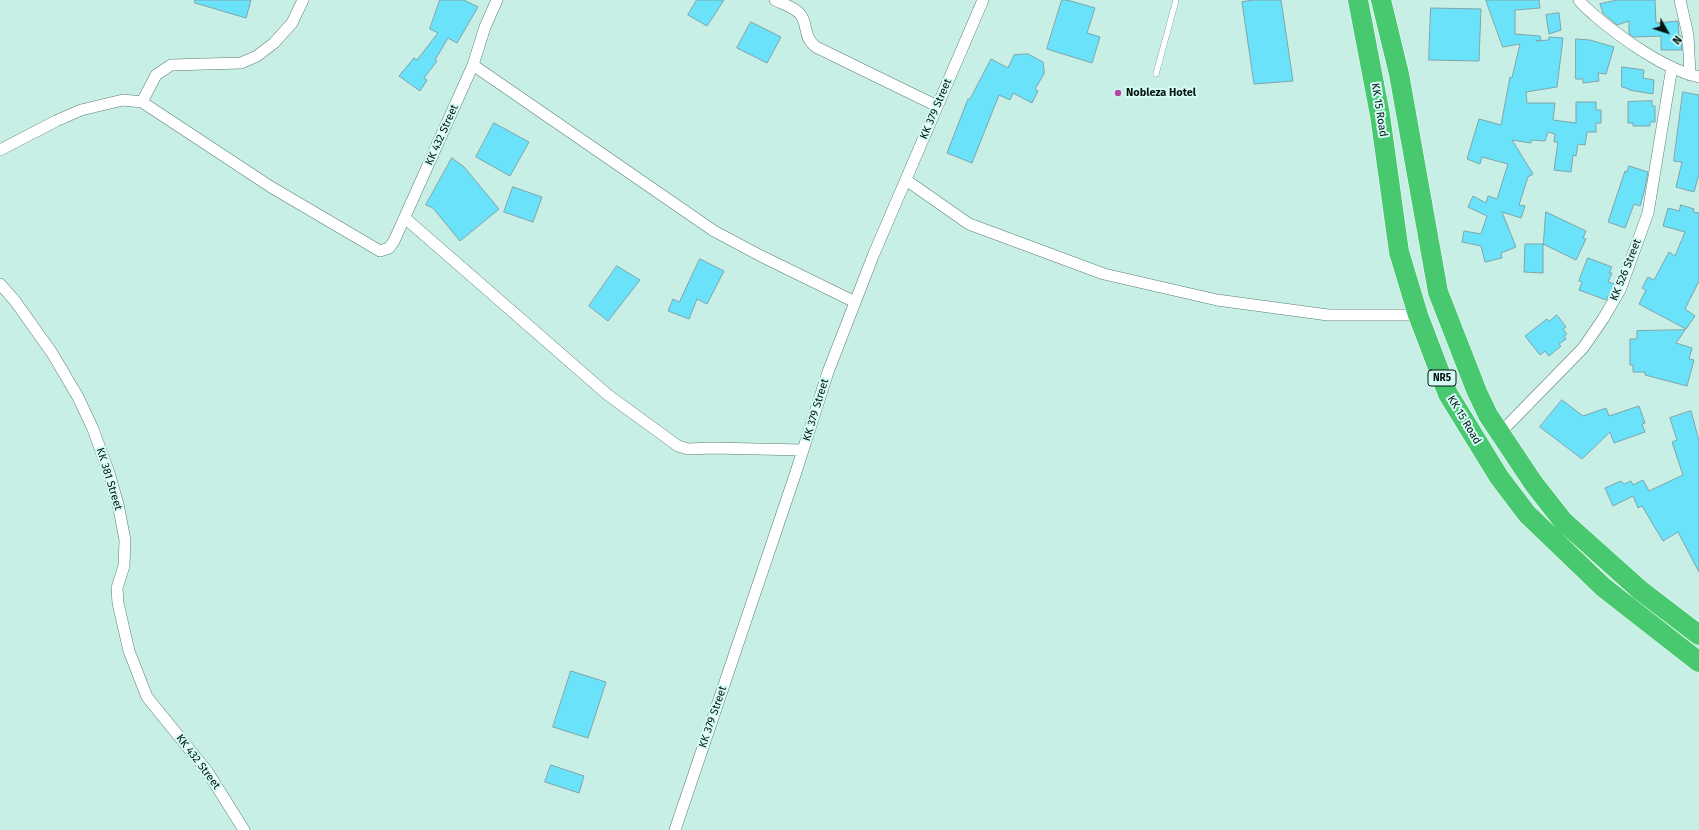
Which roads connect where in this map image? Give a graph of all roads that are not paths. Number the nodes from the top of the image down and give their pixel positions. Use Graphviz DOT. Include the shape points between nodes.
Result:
graph roads {
  1 [pos="303,0"];
  2 [pos="497,0"];
  3 [pos="775,0"];
  4 [pos="983,0"];
  5 [pos="1176,0"];
  6 [pos="1358,0"];
  7 [pos="1381,0"];
  8 [pos="1579,0"];
  9 [pos="1680,0"];
  10 [pos="473,65"];
  11 [pos="1672,67"];
  12 [pos="1156,74"];
  13 [pos="1694,76"];
  14 [pos="142,102"];
  15 [pos="937,106"];
  16 [pos="0,150"];
  17 [pos="906,180"];
  18 [pos="405,218"];
  19 [pos="0,284"];
  20 [pos="855,302"];
  21 [pos="1418,315"];
  22 [pos="1500,433"];
  23 [pos="803,450"];
  24 [pos="1699,636"];
  25 [pos="1699,662"];
  26 [pos="147,697"];
  27 [pos="244,830"];
  28 [pos="675,830"];
  1 -- 14 [label="street" via="292,23 274,43 257,56 241,63 171,65 156,75"];
  2 -- 10 [label="street, KK 432 Street"];
  3 -- 15 [label="street" via="799,13 808,40 816,47"];
  4 -- 15 [label="street, KK 379 Street"];
  5 -- 12 [label="lane"];
  6 -- 21 [label="highway, KK 15 Road / NR5" via="1380,115 1399,252"];
  7 -- 22 [label="highway, NR5" via="1399,74 1438,292 1477,392"];
  8 -- 11 [label="street" via="1613,32"];
  9 -- 13 [label="street"];
  10 -- 18 [label="street, KK 432 Street"];
  10 -- 20 [label="street" via="714,231"];
  11 -- 13 [label="street"];
  11 -- 22 [label="street, KK 526 Street" via="1648,212 1620,290 1583,348"];
  14 -- 16 [label="street" via="123,100 81,110"];
  14 -- 18 [label="street, KK 432 Street" via="271,186 380,251 389,248"];
  15 -- 17 [label="street, KK 379 Street"];
  17 -- 20 [label="street, KK 379 Street"];
  17 -- 21 [label="street" via="969,224 1104,274 1217,300 1328,315"];
  18 -- 23 [label="street" via="608,395 678,446 693,449"];
  19 -- 26 [label="street, KK 381 Street" via="52,353 78,396 93,429 118,504 125,540 118,603 129,651"];
  20 -- 23 [label="street, KK 379 Street" via="828,372"];
  21 -- 25 [label="highway, KK 15 Road / NR5" via="1448,394 1499,477 1527,514 1603,587"];
  22 -- 24 [label="highway, NR5" via="1534,484 1563,521 1640,590"];
  23 -- 28 [label="street, KK 379 Street"];
  26 -- 27 [label="street, KK 432 Street" via="207,771"];
}
